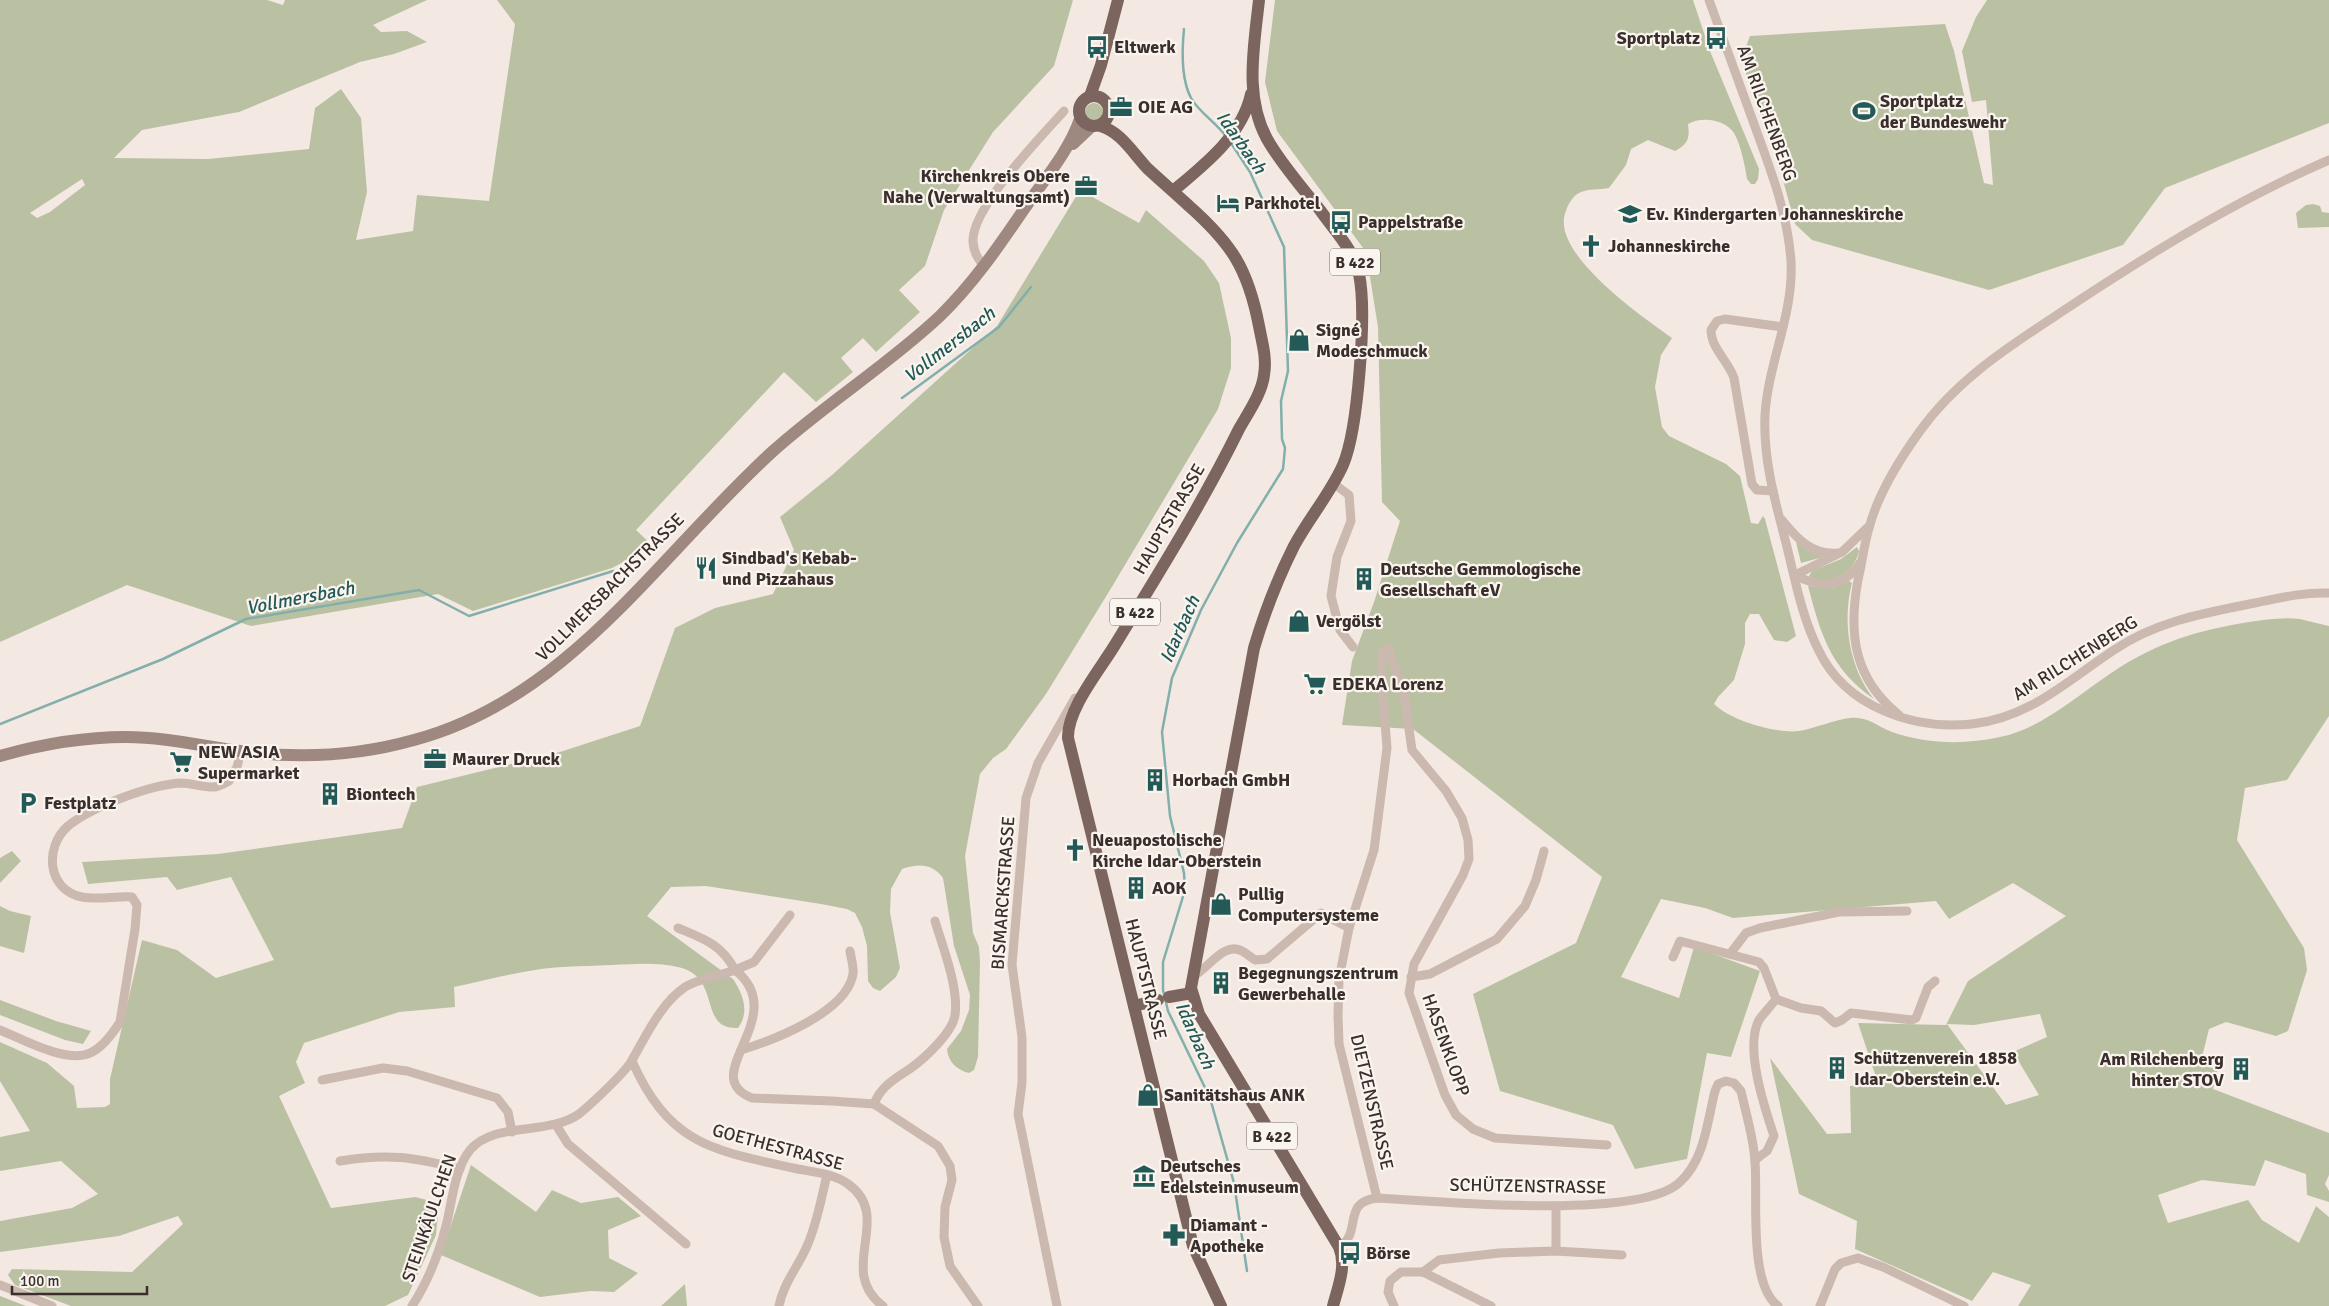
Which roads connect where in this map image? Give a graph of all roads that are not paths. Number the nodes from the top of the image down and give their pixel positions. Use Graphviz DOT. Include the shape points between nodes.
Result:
graph roads {
  1 [pos="1118,0"];
  2 [pos="1259,0"];
  3 [pos="1709,0"];
  4 [pos="1101,65"];
  5 [pos="1252,89"];
  6 [pos="1090,96"];
  7 [pos="1105,100"];
  8 [pos="1064,111"];
  9 [pos="1109,113"];
  10 [pos="1080,119"];
  11 [pos="1243,120"];
  12 [pos="1095,126"];
  13 [pos="1269,143"];
  14 [pos="1134,152"];
  15 [pos="1060,159"];
  16 [pos="2329,160"];
  17 [pos="1173,191"];
  18 [pos="984,266"];
  19 [pos="1783,327"];
  20 [pos="1333,483"];
  21 [pos="1773,491"];
  22 [pos="1780,518"];
  23 [pos="1869,526"];
  24 [pos="1842,552"];
  25 [pos="1862,561"];
  26 [pos="1795,575"];
  27 [pos="2329,593"];
  28 [pos="1353,647"];
  29 [pos="1094,679"];
  30 [pos="1903,718"];
  31 [pos="1387,748"];
  32 [pos="241,751"];
  33 [pos="0,756"];
  34 [pos="1544,851"];
  35 [pos="1907,911"];
  36 [pos="790,915"];
  37 [pos="935,921"];
  38 [pos="678,928"];
  39 [pos="1349,928"];
  40 [pos="850,951"];
  41 [pos="1730,954"];
  42 [pos="1673,957"];
  43 [pos="735,970"];
  44 [pos="1192,976"];
  45 [pos="1411,976"];
  46 [pos="1936,981"];
  47 [pos="1192,993"];
  48 [pos="1776,999"];
  49 [pos="1134,1006"];
  50 [pos="0,1030"];
  51 [pos="741,1050"];
  52 [pos="632,1061"];
  53 [pos="322,1080"];
  54 [pos="874,1104"];
  55 [pos="556,1125"];
  56 [pos="512,1132"];
  57 [pos="1607,1145"];
  58 [pos="1755,1160"];
  59 [pos="340,1162"];
  60 [pos="460,1170"];
  61 [pos="827,1175"];
  62 [pos="1377,1198"];
  63 [pos="1556,1206"];
  64 [pos="686,1244"];
  65 [pos="1339,1247"];
  66 [pos="1556,1251"];
  67 [pos="1622,1254"];
  68 [pos="1423,1272"];
  69 [pos="0,1285"];
  70 [pos="1776,1305"];
  71 [pos="52,1306"];
  72 [pos="412,1306"];
  73 [pos="779,1306"];
  74 [pos="884,1306"];
  75 [pos="978,1306"];
  76 [pos="1057,1306"];
  77 [pos="1222,1306"];
  78 [pos="1333,1306"];
  79 [pos="1394,1306"];
  80 [pos="1491,1306"];
  81 [pos="1820,1306"];
  82 [pos="1964,1306"];
  1 -- 4 [label="main road, B 422"];
  2 -- 5 [label="main road, B 422"];
  3 -- 19 [label="street, AM RILCHENBERG" via="1782,204 1791,262"];
  4 -- 6 [label="main road, B 422"];
  4 -- 7 [label="main road, B 422"];
  5 -- 11 [label="main road, B 422"];
  5 -- 13 [label="main road, B 422"];
  6 -- 7 [label="main road"];
  6 -- 10 [label="main road, B 422" via="1080,105"];
  7 -- 9 [label="main road, B 422"];
  8 -- 18 [label="street" via="989,200 973,241 976,256"];
  9 -- 12 [label="main road" via="1105,122"];
  9 -- 14 [label="main road, HAUPTSTRASSE / B 422"];
  10 -- 12 [label="main road, B 422"];
  10 -- 15 [label="main road, VOLLMERSBACHSTRASSE"];
  11 -- 13 [label="main road, B 422"];
  11 -- 17 [label="main road, B 422"];
  12 -- 14 [label="main road, HAUPTSTRASSE / B 422" via="1111,130"];
  12 -- 15 [label="main road, VOLLMERSBACHSTRASSE"];
  13 -- 20 [label="main road, B 422" via="1340,237 1355,260 1359,273 1362,332 1352,433 1346,457"];
  14 -- 17 [label="main road, HAUPTSTRASSE / B 422"];
  15 -- 18 [label="main road, VOLLMERSBACHSTRASSE"];
  16 -- 23 [label="street" via="2254,195 2169,242 1973,373 1935,411 1906,451"];
  17 -- 29 [label="main road, HAUPTSTRASSE / B 422" via="1221,235 1244,272 1258,318 1264,375 1233,441 1160,572"];
  18 -- 32 [label="main road, VOLLMERSBACHSTRASSE" via="940,316 740,482 633,594 542,679 455,727 415,740 353,754 298,756"];
  19 -- 21 [label="street, AM RILCHENBERG" via="1765,414"];
  19 -- 21 [label="street" via="1725,319 1717,321 1711,330 1713,343 1734,378 1752,484 1757,490"];
  20 -- 28 [label="street" via="1349,495 1351,521 1337,557 1331,596 1340,630"];
  20 -- 44 [label="main road, B 422" via="1294,547 1254,648"];
  21 -- 22 [label="street, AM RILCHENBERG"];
  22 -- 24 [label="street" via="1807,546 1826,552"];
  22 -- 26 [label="street, AM RILCHENBERG"];
  23 -- 24 [label="street"];
  23 -- 25 [label="street"];
  24 -- 26 [label="street"];
  25 -- 26 [label="street" via="1847,578 1830,585 1811,583"];
  25 -- 30 [label="street" via="1856,598 1858,657 1877,695"];
  26 -- 30 [label="street, AM RILCHENBERG" via="1810,631 1832,672 1866,702"];
  27 -- 30 [label="street, AM RILCHENBERG" via="2284,597 2157,626 2115,649 2051,696 2004,717 1955,725"];
  29 -- 49 [label="main road, HAUPTSTRASSE / B 422" via="1070,718 1068,738"];
  29 -- 76 [label="street, BISMARCKSTRASSE" via="1078,691 1038,763 1026,798 1012,965 1022,1038 1018,1114"];
  31 -- 39 [label="street, DIETZENSTRASSE" via="1374,850"];
  31 -- 45 [label="street, HASENKLOPP" via="1382,652 1388,648 1404,694 1412,750 1446,791 1462,818 1468,840 1469,859 1463,875 1414,964"];
  32 -- 33 [label="main road, VOLLMERSBACHSTRASSE" via="128,737 58,741"];
  32 -- 50 [label="street" via="229,781 214,787 179,783 125,796 69,825 55,842 52,867 59,882 70,892 82,897 132,897 137,905 120,1022 112,1035 90,1054 60,1055"];
  34 -- 45 [label="street, HASENKLOPP" via="1525,906 1497,939 1430,974"];
  35 -- 41 [label="street" via="1839,912 1760,928 1746,933"];
  36 -- 43 [label="street, STEINKÄULCHEN" via="754,962"];
  37 -- 54 [label="street" via="954,994 956,1017 948,1032 923,1059 883,1088"];
  38 -- 43 [label="street" via="706,940 726,954"];
  39 -- 44 [label="street" via="1321,913 1267,959 1255,960 1241,950 1229,948 1203,971"];
  39 -- 62 [label="street, DIETZENSTRASSE" via="1339,979 1339,1044"];
  40 -- 51 [label="street" via="853,973 849,987 833,1006 760,1044"];
  41 -- 42 [label="street" via="1680,941"];
  41 -- 48 [label="street" via="1759,962"];
  43 -- 51 [label="street" via="752,987 755,997 753,1016"];
  43 -- 52 [label="street, STEINKÄULCHEN" via="683,989 664,1009"];
  44 -- 47 [label="main road, B 422"];
  45 -- 57 [label="street, HASENKLOPP" via="1409,993 1445,1095 1456,1115 1473,1129 1495,1138"];
  46 -- 48 [label="street" via="1928,987 1916,1018 1912,1020 1851,1013 1835,1022 1821,1011"];
  47 -- 49 [label="main road"];
  47 -- 65 [label="main road, B 422" via="1199,1014"];
  48 -- 58 [label="street" via="1758,1021 1754,1044 1758,1086 1774,1136 1767,1151"];
  49 -- 77 [label="main road, HAUPTSTRASSE / B 422" via="1193,1246"];
  51 -- 54 [label="street" via="732,1074 735,1086 745,1096"];
  52 -- 55 [label="street, STEINKÄULCHEN" via="580,1113"];
  52 -- 61 [label="street, GOETHESTRASSE" via="662,1114 702,1144"];
  53 -- 56 [label="street" via="384,1068 407,1071 497,1098 508,1112"];
  54 -- 75 [label="street" via="938,1146 950,1166 952,1180 945,1207 944,1237 950,1266"];
  55 -- 56 [label="street, STEINKÄULCHEN"];
  55 -- 64 [label="street" via="568,1144"];
  56 -- 60 [label="street, STEINKÄULCHEN" via="476,1144"];
  58 -- 63 [label="street, SCHÜTZENSTRASSE" via="1741,1091 1734,1083 1726,1081 1718,1084 1714,1091 1698,1156 1693,1168 1679,1183 1666,1192 1614,1203"];
  58 -- 70 [label="street" via="1758,1266 1763,1284"];
  59 -- 60 [label="street" via="372,1156 410,1157"];
  60 -- 72 [label="street, STEINKÄULCHEN" via="438,1249"];
  61 -- 73 [label="street" via="813,1233 784,1288"];
  61 -- 74 [label="street, GOETHESTRASSE" via="848,1184 862,1197 867,1215 864,1285"];
  62 -- 63 [label="street, SCHÜTZENSTRASSE"];
  62 -- 65 [label="street, SCHÜTZENSTRASSE" via="1358,1204 1348,1238"];
  63 -- 66 [label="street"];
  65 -- 78 [label="main road, B 422" via="1343,1269"];
  66 -- 67 [label="street"];
  66 -- 68 [label="street" via="1439,1260"];
  68 -- 79 [label="street" via="1401,1272 1390,1281 1388,1292"];
  68 -- 80 [label="street"];
  69 -- 71 [label="street"];
  81 -- 82 [label="street" via="1835,1269 1841,1263 1858,1258"];
}
